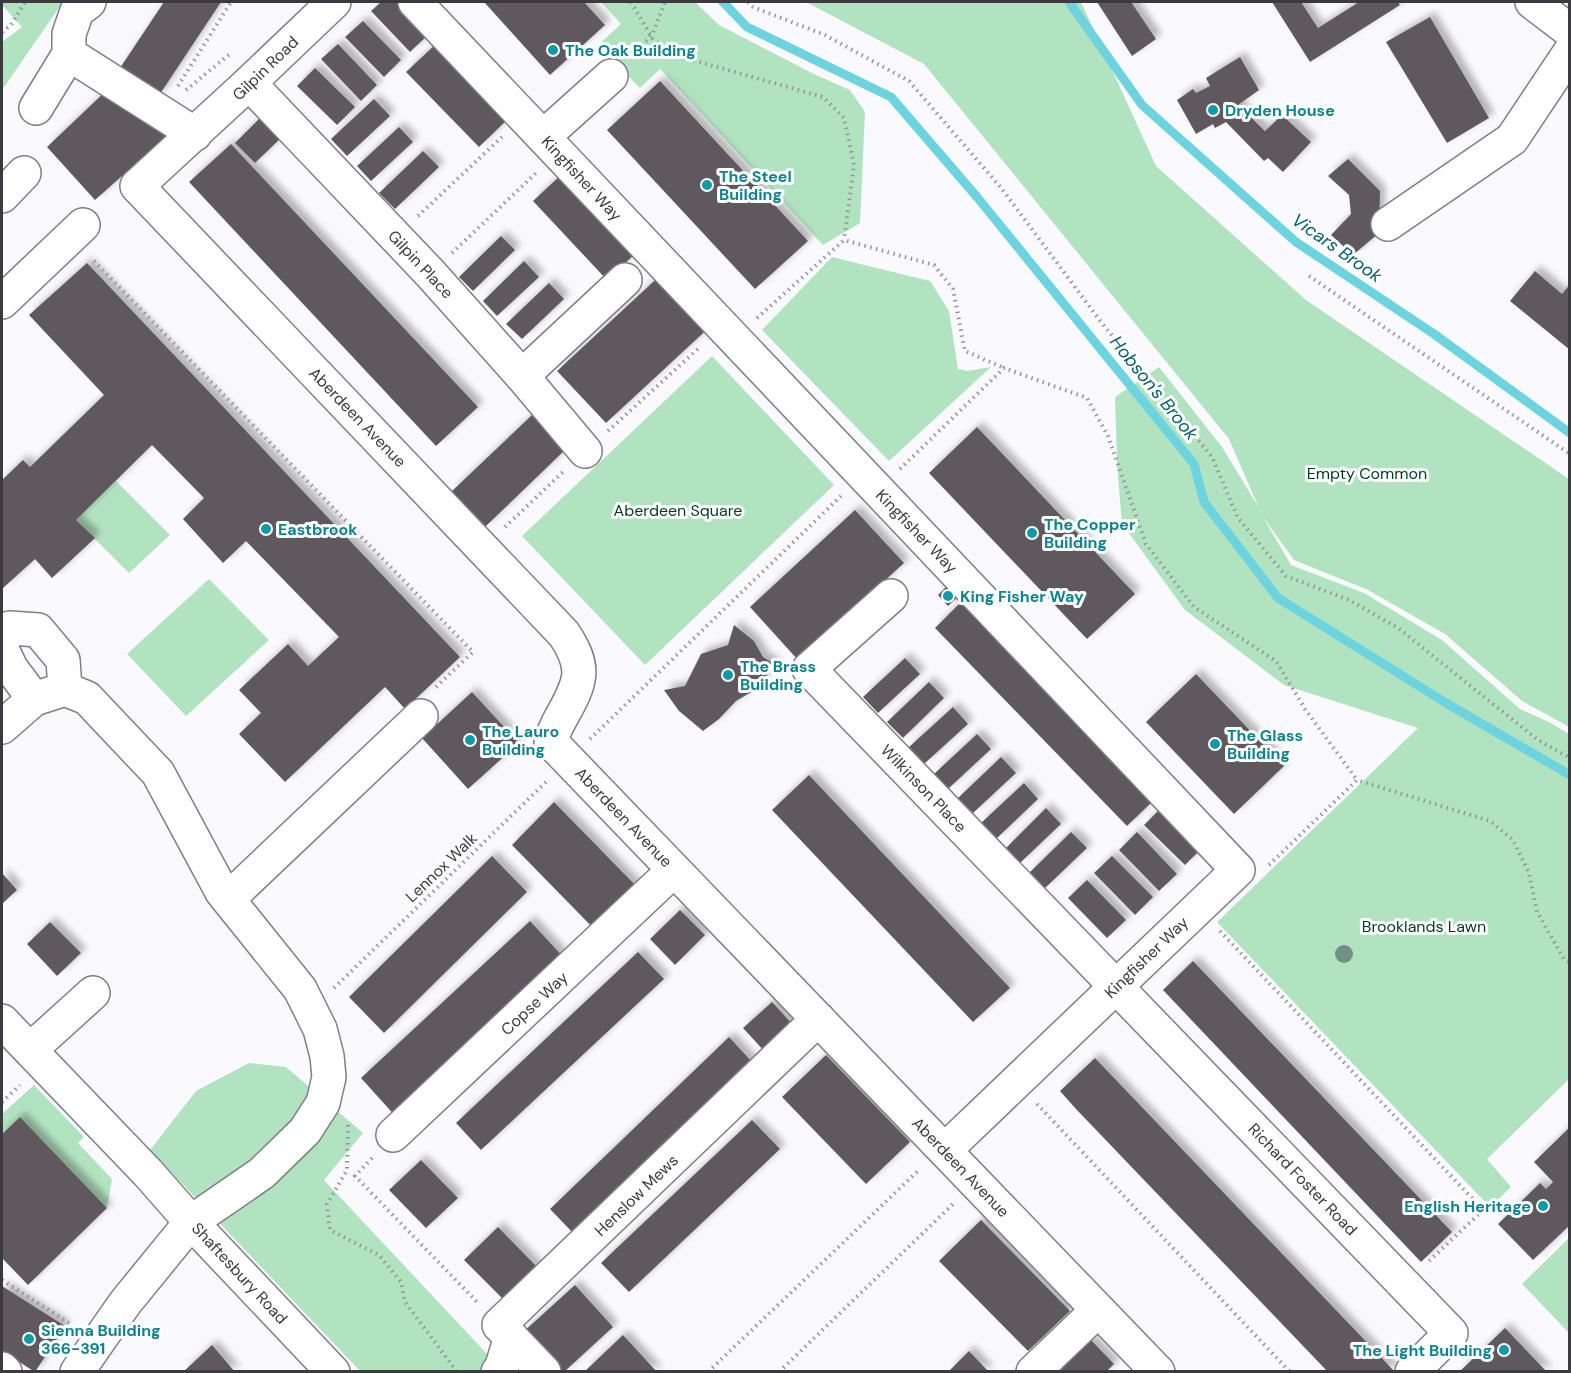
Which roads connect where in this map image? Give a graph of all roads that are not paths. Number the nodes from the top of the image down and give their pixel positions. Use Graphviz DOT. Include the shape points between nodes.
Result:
graph roads {
  1 [pos="89,2"];
  2 [pos="334,2"];
  3 [pos="415,2"];
  4 [pos="1532,2"];
  5 [pos="1569,31"];
  6 [pos="1569,52"];
  7 [pos="69,54"];
  8 [pos="611,76"];
  9 [pos="249,83"];
  10 [pos="36,108"];
  11 [pos="195,134"];
  12 [pos="542,135"];
  13 [pos="24,173"];
  14 [pos="137,186"];
  15 [pos="2,196"];
  16 [pos="1388,224"];
  17 [pos="83,225"];
  18 [pos="625,280"];
  19 [pos="2,302"];
  20 [pos="522,376"];
  21 [pos="585,452"];
  22 [pos="891,596"];
  23 [pos="2,641"];
  24 [pos="2,649"];
  25 [pos="65,689"];
  26 [pos="34,699"];
  27 [pos="425,704"];
  28 [pos="2,727"];
  29 [pos="675,870"];
  30 [pos="228,899"];
  31 [pos="1116,986"];
  32 [pos="93,993"];
  33 [pos="818,1019"];
  34 [pos="2,1021"];
  35 [pos="30,1050"];
  36 [pos="393,1135"];
  37 [pos="944,1149"];
  38 [pos="191,1222"];
  39 [pos="1098,1310"];
  40 [pos="505,1331"];
  41 [pos="77,1371"];
  42 [pos="333,1371"];
  43 [pos="498,1371"];
  44 [pos="544,1371"];
  45 [pos="1033,1371"];
  46 [pos="1158,1371"];
  47 [pos="1412,1371"];
  1 -- 7 [label="street" via="77,11 69,34"];
  2 -- 9 [label="street, Gilpin Road"];
  3 -- 12 [label="street, Kingfisher Way"];
  4 -- 5 [label="street"];
  6 -- 16 [label="street" via="1512,139"];
  7 -- 10 [label="street"];
  7 -- 11 [label="street"];
  8 -- 12 [label="street"];
  9 -- 11 [label="street, Gilpin Road"];
  9 -- 20 [label="street, Gilpin Place"];
  11 -- 14 [label="street, Gilpin Road"];
  12 -- 31 [label="street, Kingfisher Way" via="1238,870"];
  13 -- 15 [label="street"];
  14 -- 29 [label="street, Aberdeen Avenue" via="564,634 580,665 573,697 551,742"];
  17 -- 19 [label="street"];
  18 -- 20 [label="street"];
  20 -- 21 [label="street, Gilpin Place"];
  22 -- 31 [label="street, Wilkinson Place" via="809,669"];
  23 -- 25 [label="street" via="10,628 38,630 63,660"];
  24 -- 26 [label="street"];
  25 -- 26 [label="street"];
  25 -- 30 [label="street" via="87,698 158,773"];
  26 -- 28 [label="street"];
  27 -- 30 [label="street"];
  29 -- 33 [label="street, Aberdeen Avenue"];
  29 -- 36 [label="street, Copse Way"];
  30 -- 38 [label="street" via="300,989 320,1029 329,1077 323,1103 304,1131 262,1173"];
  31 -- 37 [label="street, Kingfisher Way"];
  31 -- 47 [label="street, Richard Foster Road" via="1451,1333"];
  32 -- 35 [label="street"];
  33 -- 37 [label="street, Aberdeen Avenue"];
  33 -- 40 [label="street, Henslow Mews"];
  34 -- 35 [label="street, Shaftesbury Road"];
  35 -- 38 [label="street, Shaftesbury Road"];
  37 -- 39 [label="street, Aberdeen Avenue"];
  38 -- 41 [label="street" via="125,1303"];
  38 -- 42 [label="street, Shaftesbury Road"];
  39 -- 45 [label="street"];
  39 -- 46 [label="street, Aberdeen Avenue"];
  40 -- 43 [label="street"];
  40 -- 44 [label="street"];
}
